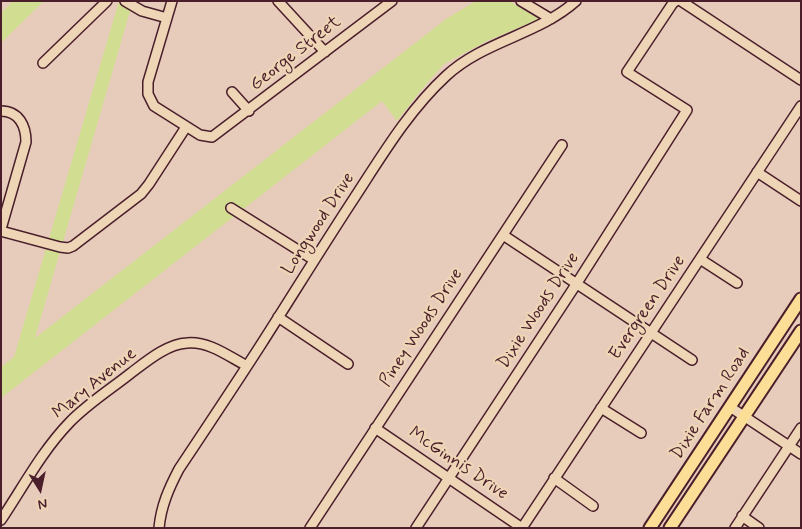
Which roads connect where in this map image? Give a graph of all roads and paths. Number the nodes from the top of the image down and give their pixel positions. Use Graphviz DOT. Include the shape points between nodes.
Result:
graph roads {
  1 [pos="107,1"];
  2 [pos="125,1"];
  3 [pos="172,1"];
  4 [pos="278,1"];
  5 [pos="392,1"];
  6 [pos="521,1"];
  7 [pos="576,1"];
  8 [pos="676,1"];
  9 [pos="681,1"];
  10 [pos="167,18"];
  11 [pos="551,19"];
  12 [pos="325,52"];
  13 [pos="43,63"];
  14 [pos="801,80"];
  15 [pos="232,92"];
  16 [pos="801,106"];
  17 [pos="1,111"];
  18 [pos="249,111"];
  19 [pos="186,127"];
  20 [pos="562,145"];
  21 [pos="757,172"];
  22 [pos="801,200"];
  23 [pos="231,208"];
  24 [pos="1,230"];
  25 [pos="503,235"];
  26 [pos="700,259"];
  27 [pos="314,260"];
  28 [pos="577,283"];
  29 [pos="737,283"];
  30 [pos="801,300"];
  31 [pos="278,317"];
  32 [pos="801,331"];
  33 [pos="650,333"];
  34 [pos="692,360"];
  35 [pos="348,364"];
  36 [pos="247,366"];
  37 [pos="730,407"];
  38 [pos="601,408"];
  39 [pos="745,417"];
  40 [pos="375,428"];
  41 [pos="801,428"];
  42 [pos="641,433"];
  43 [pos="789,446"];
  44 [pos="801,454"];
  45 [pos="449,477"];
  46 [pos="554,478"];
  47 [pos="593,506"];
  48 [pos="742,516"];
  49 [pos="1,520"];
  50 [pos="159,528"];
  51 [pos="310,528"];
  52 [pos="416,528"];
  53 [pos="522,528"];
  54 [pos="650,528"];
  55 [pos="670,528"];
  56 [pos="735,528"];
  57 [pos="759,528"];
  1 -- 13 [label="street"];
  2 -- 10 [label="street" via="142,11"];
  3 -- 10 [label="street"];
  4 -- 12 [label="street"];
  5 -- 12 [label="street, George Street"];
  6 -- 11 [label="street"];
  7 -- 11 [label="street, Longwood Drive"];
  8 -- 28 [label="street, Dixie Woods Drive" via="627,72 687,110"];
  9 -- 14 [label="street"];
  10 -- 19 [label="street" via="148,82 148,94 154,106"];
  11 -- 27 [label="street, Longwood Drive" via="475,55 446,76 399,131"];
  12 -- 18 [label="street, George Street"];
  15 -- 18 [label="street"];
  16 -- 21 [label="street, Evergreen Drive"];
  17 -- 24 [label="street" via="16,115 26,134"];
  18 -- 19 [label="street, George Street" via="212,137"];
  19 -- 24 [label="street" via="141,194 73,246 64,248"];
  20 -- 25 [label="street, Piney Woods Drive"];
  21 -- 22 [label="street"];
  21 -- 26 [label="street, Evergreen Drive"];
  23 -- 27 [label="street"];
  25 -- 28 [label="street"];
  25 -- 40 [label="street, Piney Woods Drive"];
  26 -- 29 [label="street"];
  26 -- 33 [label="street, Evergreen Drive"];
  27 -- 31 [label="street, Longwood Drive"];
  28 -- 33 [label="street"];
  28 -- 45 [label="street, Dixie Woods Drive"];
  30 -- 37 [label="main road, Dixie Farm Road"];
  31 -- 35 [label="street"];
  31 -- 36 [label="street, Longwood Drive"];
  32 -- 39 [label="main road, Dixie Farm Road"];
  33 -- 34 [label="street"];
  33 -- 38 [label="street, Evergreen Drive"];
  36 -- 49 [label="street, Mary Avenue" via="213,347 198,343 186,343 160,352 69,423"];
  36 -- 50 [label="street, Longwood Drive" via="167,490"];
  37 -- 39 [label="street"];
  37 -- 54 [label="main road, Dixie Farm Road"];
  38 -- 42 [label="street"];
  38 -- 46 [label="street, Evergreen Drive"];
  39 -- 43 [label="street"];
  39 -- 55 [label="main road, Dixie Farm Road"];
  40 -- 45 [label="street, McGinnis Drive"];
  40 -- 51 [label="street, Piney Woods Drive"];
  41 -- 43 [label="street"];
  43 -- 44 [label="street"];
  43 -- 48 [label="street"];
  45 -- 52 [label="street, Dixie Woods Drive"];
  45 -- 53 [label="street, McGinnis Drive"];
  46 -- 47 [label="street"];
  46 -- 53 [label="street, Evergreen Drive"];
  48 -- 56 [label="street"];
  48 -- 57 [label="street"];
}
